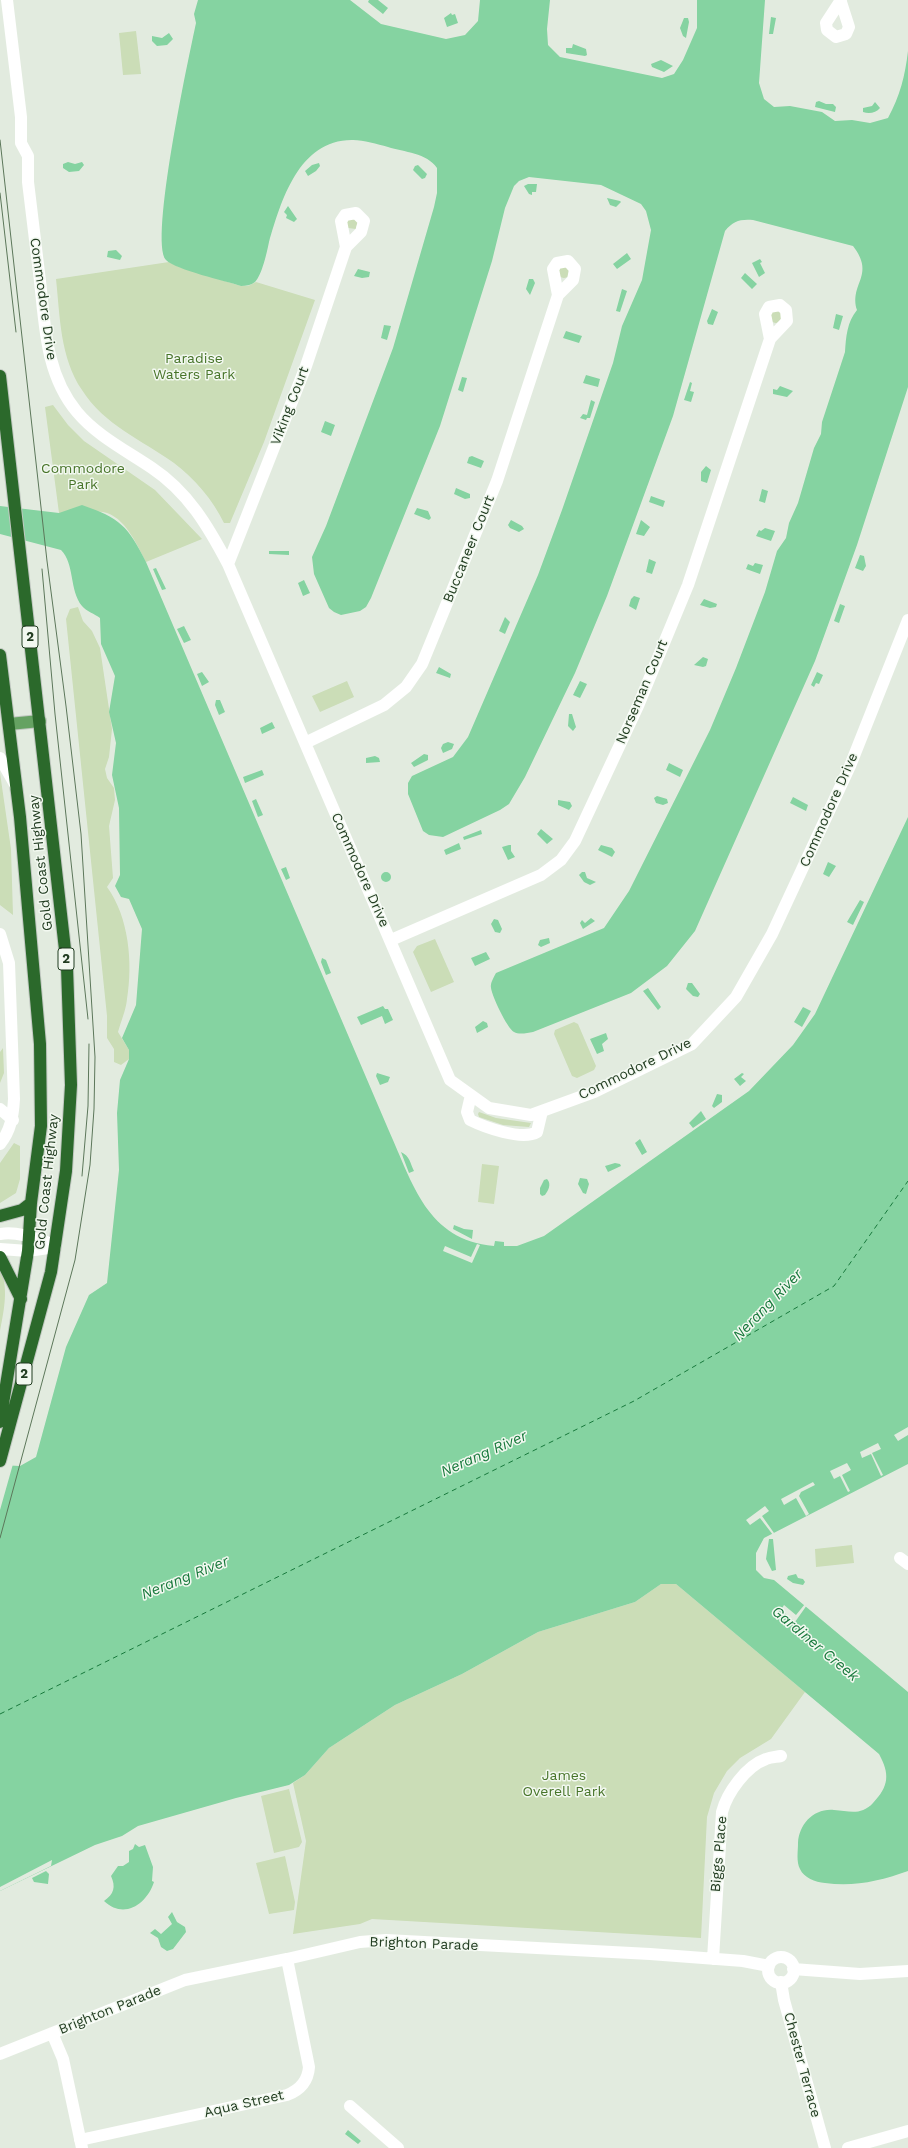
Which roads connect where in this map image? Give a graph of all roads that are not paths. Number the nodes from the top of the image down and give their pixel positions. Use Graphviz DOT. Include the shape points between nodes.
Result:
graph roads {
  1 [pos="8,0"];
  2 [pos="346,247"];
  3 [pos="558,295"];
  4 [pos="770,339"];
  5 [pos="0,376"];
  6 [pos="228,564"];
  7 [pos="908,620"];
  8 [pos="0,664"];
  9 [pos="40,721"];
  10 [pos="4,725"];
  11 [pos="305,743"];
  12 [pos="0,758"];
  13 [pos="16,786"];
  14 [pos="0,934"];
  15 [pos="391,940"];
  16 [pos="471,1095"];
  17 [pos="0,1109"];
  18 [pos="542,1111"];
  19 [pos="12,1120"];
  20 [pos="0,1144"];
  21 [pos="31,1203"];
  22 [pos="0,1216"];
  23 [pos="0,1234"];
  24 [pos="30,1236"];
  25 [pos="55,1246"];
  26 [pos="0,1249"];
  27 [pos="28,1251"];
  28 [pos="0,1257"];
  29 [pos="21,1298"];
  30 [pos="0,1422"];
  31 [pos="0,1460"];
  32 [pos="781,1756"];
  33 [pos="287,1959"];
  34 [pos="713,1959"];
  35 [pos="769,1966"];
  36 [pos="793,1968"];
  37 [pos="908,1971"];
  38 [pos="781,1982"];
  39 [pos="52,2033"];
  40 [pos="0,2054"];
  41 [pos="350,2106"];
  42 [pos="908,2131"];
  43 [pos="81,2144"];
  44 [pos="398,2148"];
  45 [pos="825,2148"];
  46 [pos="848,2148"];
  1 -- 6 [label="street, Commodore Drive" via="21,117 21,143 28,156 28,182 48,348 58,381 78,413 92,427 154,469 192,504 208,526"];
  2 -- 6 [label="street, Viking Court" via="306,366"];
  3 -- 11 [label="street, Buccaneer Court" via="497,481 422,664 406,687 384,705"];
  4 -- 15 [label="street, Norseman Court" via="688,585 638,706 575,841 561,860 541,874"];
  5 -- 9 [label="highway, Gold Coast Highway / 2"];
  6 -- 11 [label="street, Commodore Drive"];
  7 -- 18 [label="street, Commodore Drive" via="850,766 772,934 736,997 692,1044 594,1092"];
  8 -- 10 [label="highway, Gold Coast Highway / 2"];
  9 -- 10 [label="main road"];
  9 -- 25 [label="highway, Gold Coast Highway / 2" via="70,1010 71,1085 68,1144"];
  10 -- 13 [label="highway, Gold Coast Highway / 2"];
  11 -- 15 [label="street, Commodore Drive"];
  12 -- 13 [label="street"];
  13 -- 21 [label="highway, Gold Coast Highway / 2" via="40,1044 41,1126"];
  14 -- 19 [label="street" via="9,964 14,1099"];
  15 -- 16 [label="street, Commodore Drive" via="450,1080"];
  16 -- 18 [label="street, Commodore Drive" via="489,1108 531,1115"];
  16 -- 18 [label="street" via="467,1112 470,1120 482,1126 524,1136 537,1132"];
  17 -- 19 [label="street"];
  19 -- 20 [label="street"];
  21 -- 22 [label="highway" via="22,1210"];
  21 -- 24 [label="highway, Gold Coast Highway / 2"];
  23 -- 24 [label="street"];
  24 -- 25 [label="street"];
  24 -- 27 [label="highway, Gold Coast Highway / 2"];
  25 -- 27 [label="street"];
  25 -- 31 [label="highway, Gold Coast Highway / 2" via="46,1294"];
  26 -- 27 [label="street"];
  27 -- 29 [label="highway, Gold Coast Highway / 2"];
  28 -- 29 [label="highway"];
  29 -- 30 [label="highway, Gold Coast Highway / 2"];
  32 -- 34 [label="street, Biggs Place" via="765,1759 749,1770 725,1801 722,1812"];
  33 -- 34 [label="street, Brighton Parade" via="360,1942 386,1940"];
  33 -- 39 [label="street, Brighton Parade" via="185,1980"];
  33 -- 43 [label="street, Aqua Street" via="308,2067 306,2079 298,2089 286,2095"];
  34 -- 35 [label="street, Brighton Parade"];
  35 -- 36 [label="street" via="774,1959 782,1957 790,1961"];
  35 -- 38 [label="street" via="772,1978"];
  36 -- 37 [label="street" via="860,1974"];
  36 -- 38 [label="street" via="790,1978"];
  38 -- 45 [label="street, Chester Terrace"];
  39 -- 40 [label="street, Brighton Parade"];
  39 -- 43 [label="street" via="63,2059"];
  41 -- 44 [label="street"];
  42 -- 46 [label="street"];
}
